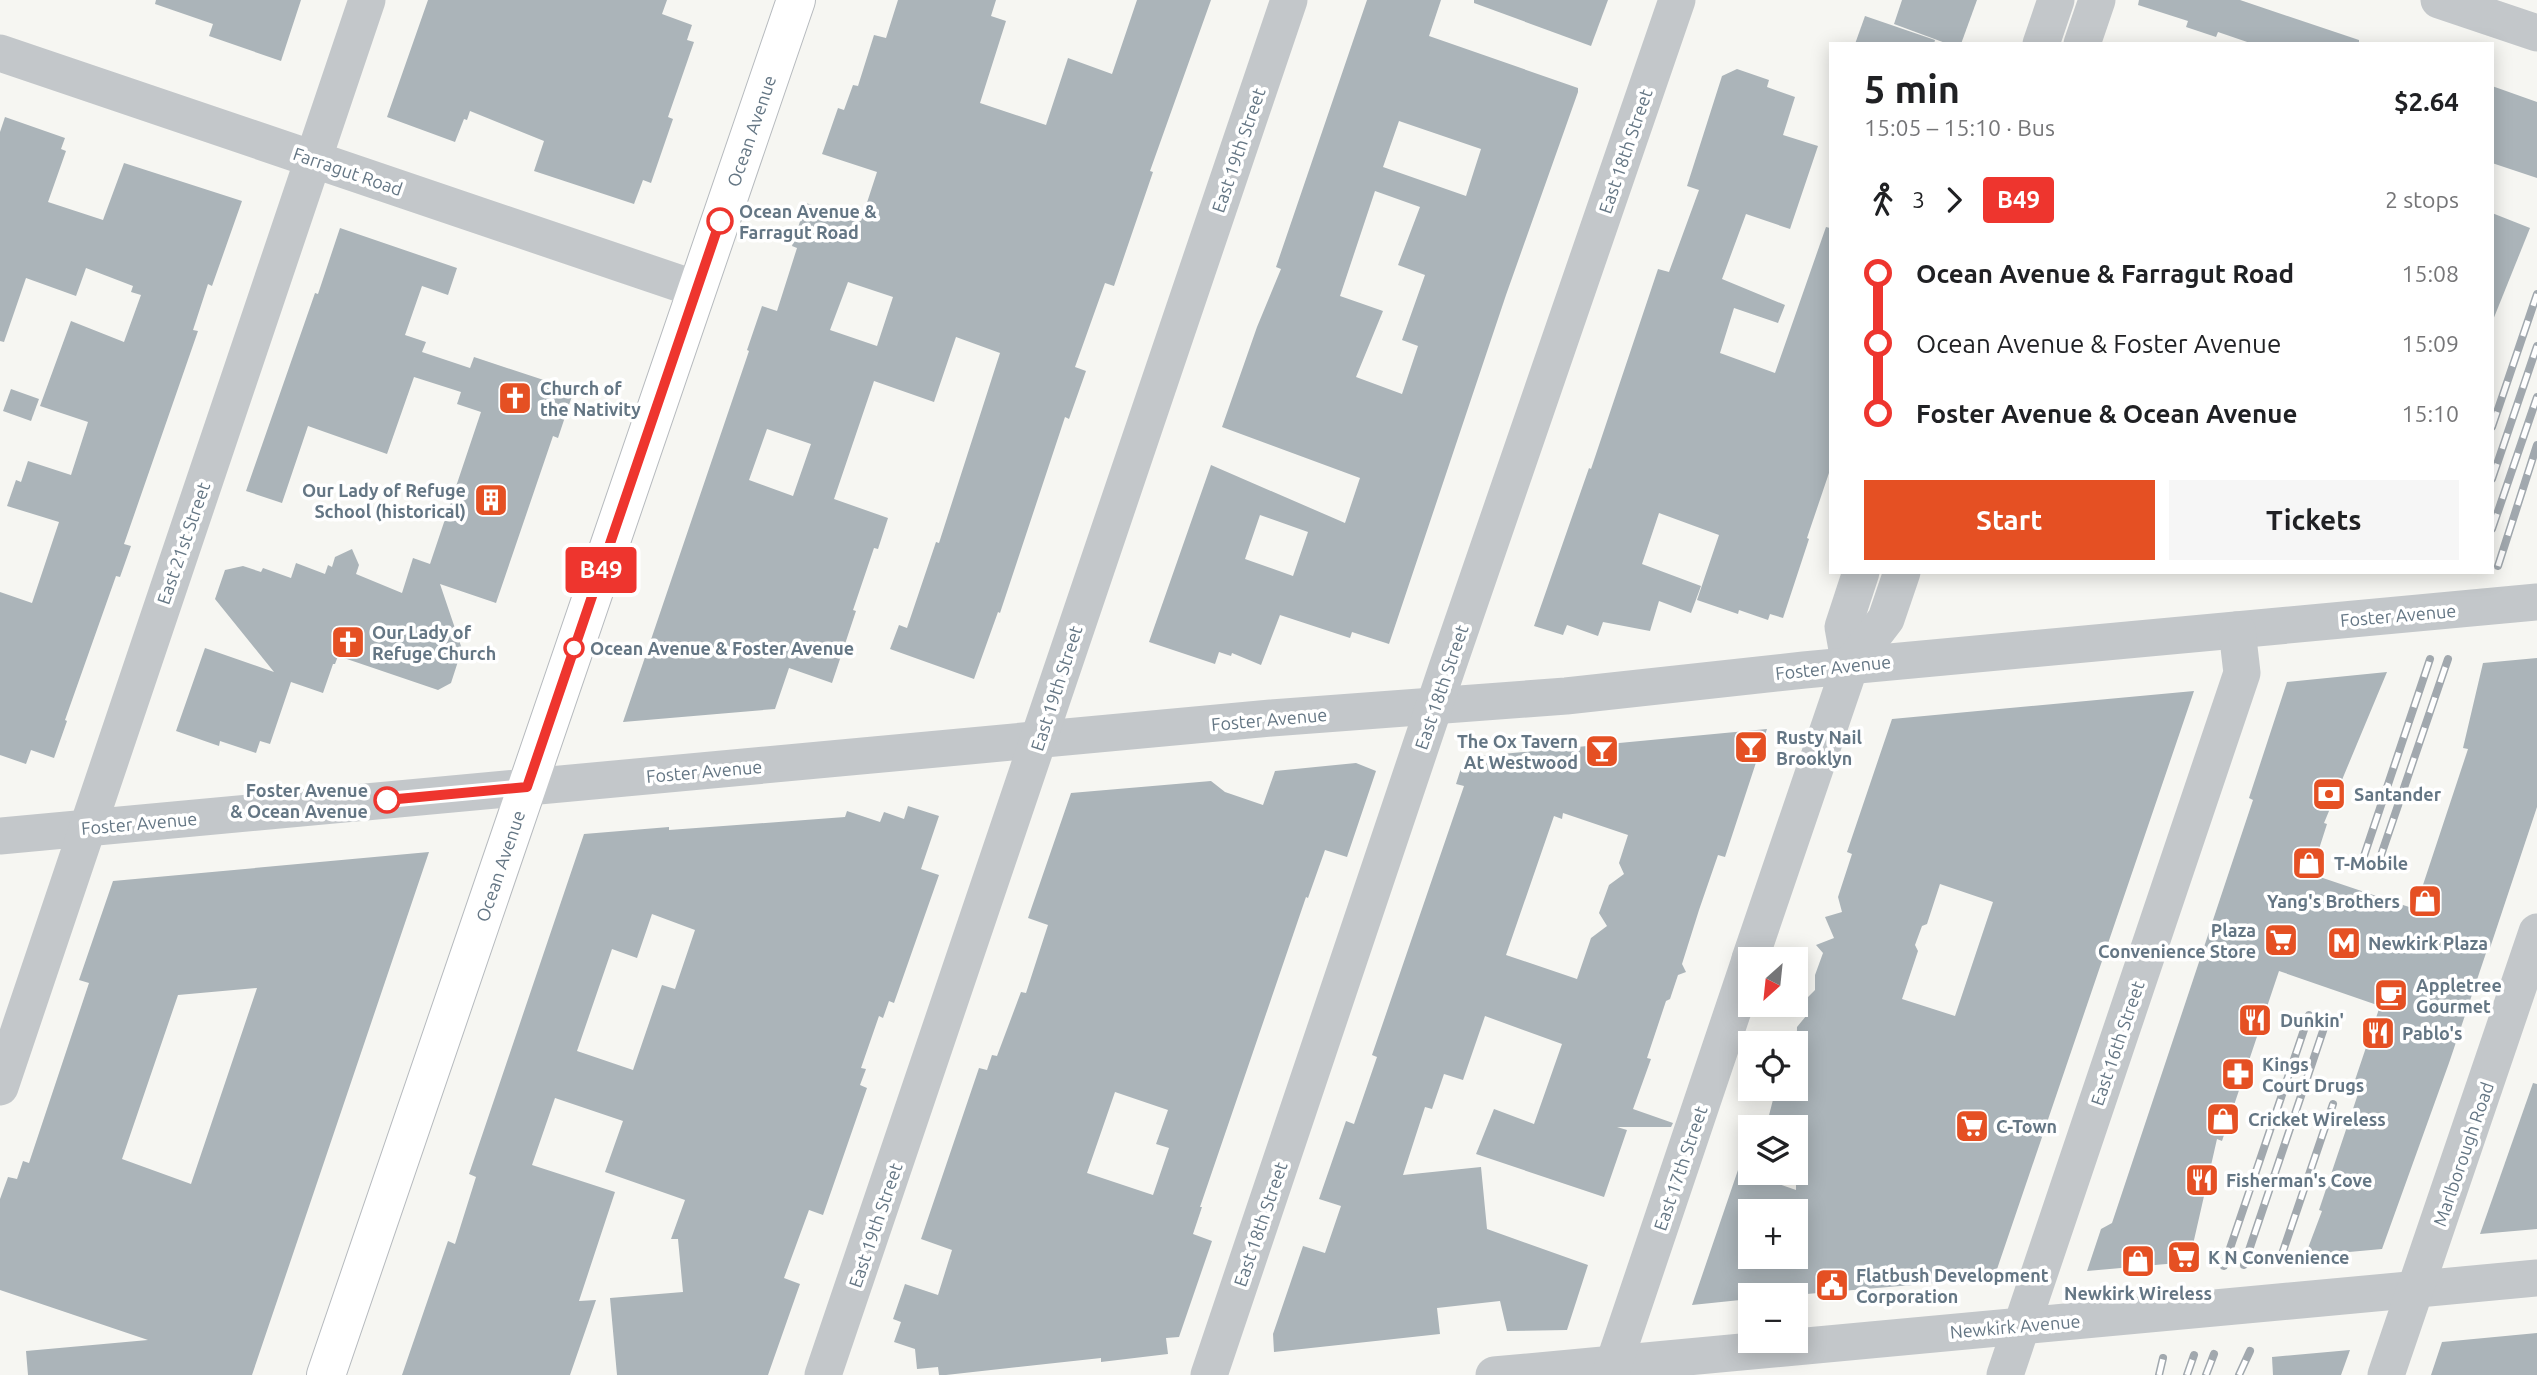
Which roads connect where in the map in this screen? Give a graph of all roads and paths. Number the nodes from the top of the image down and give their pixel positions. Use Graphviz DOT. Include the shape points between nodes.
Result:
graph roads {
  1 [pos="367,0"];
  2 [pos="796,0"];
  3 [pos="1289,0"];
  4 [pos="1677,0"];
  5 [pos="2056,0"];
  6 [pos="2097,0"];
  7 [pos="2439,0"];
  8 [pos="2537,33"];
  9 [pos="2041,42"];
  10 [pos="2083,42"];
  11 [pos="0,53"];
  12 [pos="313,159"];
  13 [pos="696,289"];
  14 [pos="1860,574"];
  15 [pos="1901,574"];
  16 [pos="2537,602"];
  17 [pos="2236,630"];
  18 [pos="1850,666"];
  19 [pos="1434,708"];
  20 [pos="1039,740"];
  21 [pos="527,787"];
  22 [pos="88,828"];
  23 [pos="0,836"];
  24 [pos="2537,932"];
  25 [pos="1754,947"];
  26 [pos="1738,995"];
  27 [pos="0,1087"];
  28 [pos="2537,1278"];
  29 [pos="2416,1290"];
  30 [pos="2021,1325"];
  31 [pos="1611,1370"];
  32 [pos="327,1375"];
  33 [pos="823,1375"];
  34 [pos="1209,1375"];
  35 [pos="1494,1375"];
  36 [pos="2005,1375"];
  37 [pos="2386,1375"];
  1 -- 12 [label="street, East 21st Street"];
  2 -- 13 [label="main road, Ocean Avenue"];
  3 -- 20 [label="street, East 19th Street"];
  4 -- 19 [label="street, East 18th Street"];
  5 -- 9 [label="street"];
  6 -- 10 [label="street"];
  7 -- 8 [label="street"];
  11 -- 12 [label="street, Farragut Road"];
  12 -- 13 [label="street, Farragut Road"];
  12 -- 22 [label="street, East 21st Street"];
  13 -- 21 [label="main road, Ocean Avenue"];
  14 -- 18 [label="street, East 17th Street" via="1843,627"];
  15 -- 18 [label="street, East 17th Street" via="1886,619"];
  16 -- 17 [label="street, Foster Avenue"];
  17 -- 18 [label="street, Foster Avenue"];
  17 -- 30 [label="street, East 16th Street" via="2242,673"];
  18 -- 19 [label="street, Foster Avenue"];
  18 -- 25 [label="street, East 17th Street"];
  19 -- 20 [label="street, Foster Avenue"];
  19 -- 34 [label="street, East 18th Street"];
  20 -- 21 [label="street, Foster Avenue"];
  20 -- 33 [label="street, East 19th Street"];
  21 -- 22 [label="street, Foster Avenue"];
  21 -- 32 [label="main road, Ocean Avenue"];
  22 -- 23 [label="street, Foster Avenue"];
  22 -- 27 [label="street, East 21st Street"];
  24 -- 29 [label="street, Marlborough Road"];
  26 -- 31 [label="street, East 17th Street"];
  28 -- 29 [label="street, Newkirk Avenue"];
  29 -- 30 [label="street, Newkirk Avenue"];
  29 -- 37 [label="street, Marlborough Road"];
  30 -- 31 [label="street, Newkirk Avenue"];
  30 -- 36 [label="street, East 16th Street"];
  31 -- 35 [label="street, Newkirk Avenue"];
}
